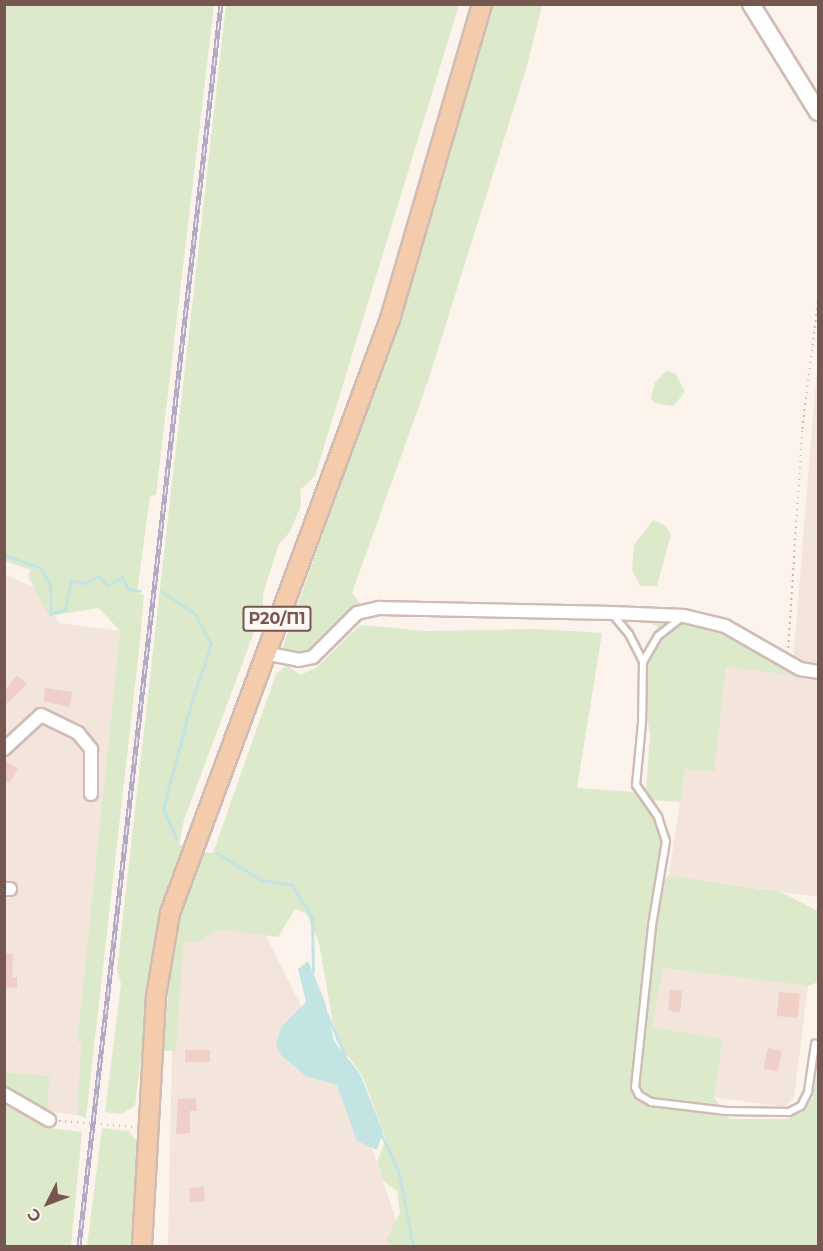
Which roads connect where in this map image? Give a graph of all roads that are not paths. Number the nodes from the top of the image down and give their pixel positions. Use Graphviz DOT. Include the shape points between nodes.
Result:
graph roads {
  1 [pos="482,4"];
  2 [pos="750,4"];
  3 [pos="819,112"];
  4 [pos="612,613"];
  5 [pos="684,616"];
  6 [pos="264,653"];
  7 [pos="643,662"];
  8 [pos="819,672"];
  9 [pos="4,749"];
  10 [pos="91,794"];
  11 [pos="815,1044"];
  12 [pos="4,1094"];
  13 [pos="49,1120"];
  14 [pos="142,1246"];
  1 -- 6 [label="main road, Р20/П1" via="390,319"];
  2 -- 3 [label="street"];
  4 -- 5 [label="street"];
  4 -- 6 [label="street" via="379,608 357,613 313,657 299,660"];
  4 -- 7 [label="lane" via="629,634"];
  5 -- 7 [label="lane" via="658,636"];
  5 -- 8 [label="street" via="725,626 800,669"];
  6 -- 14 [label="main road, Р20/П1" via="170,913 156,996"];
  7 -- 11 [label="lane" via="636,785 658,817 666,841 652,926 635,1087 639,1095 651,1102 726,1111 789,1112 801,1106 808,1092"];
  9 -- 10 [label="street" via="40,715 78,733 91,749"];
  12 -- 13 [label="street"];
}
